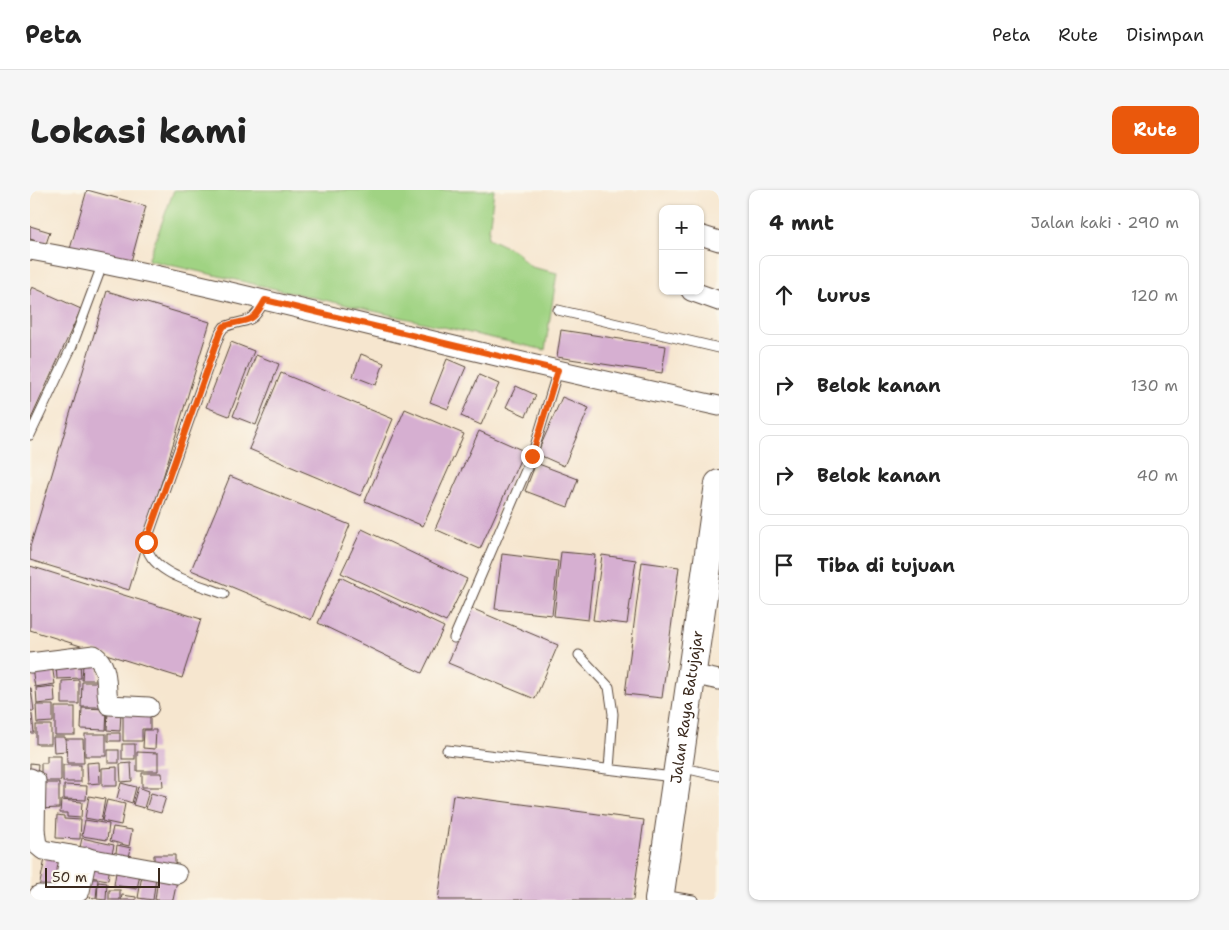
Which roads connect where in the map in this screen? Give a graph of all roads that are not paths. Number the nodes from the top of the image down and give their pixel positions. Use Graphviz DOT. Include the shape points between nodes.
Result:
graph roads {
  1 [pos="704,236"];
  2 [pos="719,241"];
  3 [pos="30,250"];
  4 [pos="104,263"];
  5 [pos="703,295"];
  6 [pos="265,300"];
  7 [pos="719,301"];
  8 [pos="558,310"];
  9 [pos="719,348"];
  10 [pos="558,370"];
  11 [pos="719,406"];
  12 [pos="30,435"];
  13 [pos="719,484"];
  14 [pos="224,594"];
  15 [pos="454,638"];
  16 [pos="579,655"];
  17 [pos="30,662"];
  18 [pos="691,674"];
  19 [pos="719,680"];
  20 [pos="149,707"];
  21 [pos="447,750"];
  22 [pos="609,769"];
  23 [pos="676,772"];
  24 [pos="719,776"];
  25 [pos="30,778"];
  26 [pos="32,831"];
  27 [pos="78,856"];
  28 [pos="177,874"];
  29 [pos="39,894"];
  30 [pos="659,897"];
  31 [pos="693,900"];
  1 -- 2 [label="street"];
  3 -- 4 [label="street"];
  4 -- 6 [label="street"];
  4 -- 12 [label="lane" via="72,346"];
  5 -- 7 [label="street"];
  6 -- 10 [label="street"];
  6 -- 14 [label="lane" via="256,316 224,326 220,333 146,542 148,553 163,570"];
  8 -- 9 [label="lane"];
  10 -- 11 [label="street"];
  10 -- 15 [label="lane" via="532,456"];
  13 -- 18 [label="highway, Jalan Raya Batujajar"];
  16 -- 22 [label="lane" via="609,687 613,714"];
  17 -- 20 [label="street" via="94,655 105,668 109,705"];
  18 -- 19 [label="street"];
  18 -- 23 [label="highway, Jalan Raya Batujajar"];
  21 -- 22 [label="lane"];
  22 -- 23 [label="lane"];
  23 -- 24 [label="lane"];
  23 -- 30 [label="highway, Jalan Raya Batujajar"];
  25 -- 26 [label="street" via="36,780"];
  26 -- 27 [label="street" via="37,846 43,850"];
  27 -- 28 [label="street"];
  27 -- 29 [label="street" via="62,896"];
  30 -- 31 [label="lane"];
}
